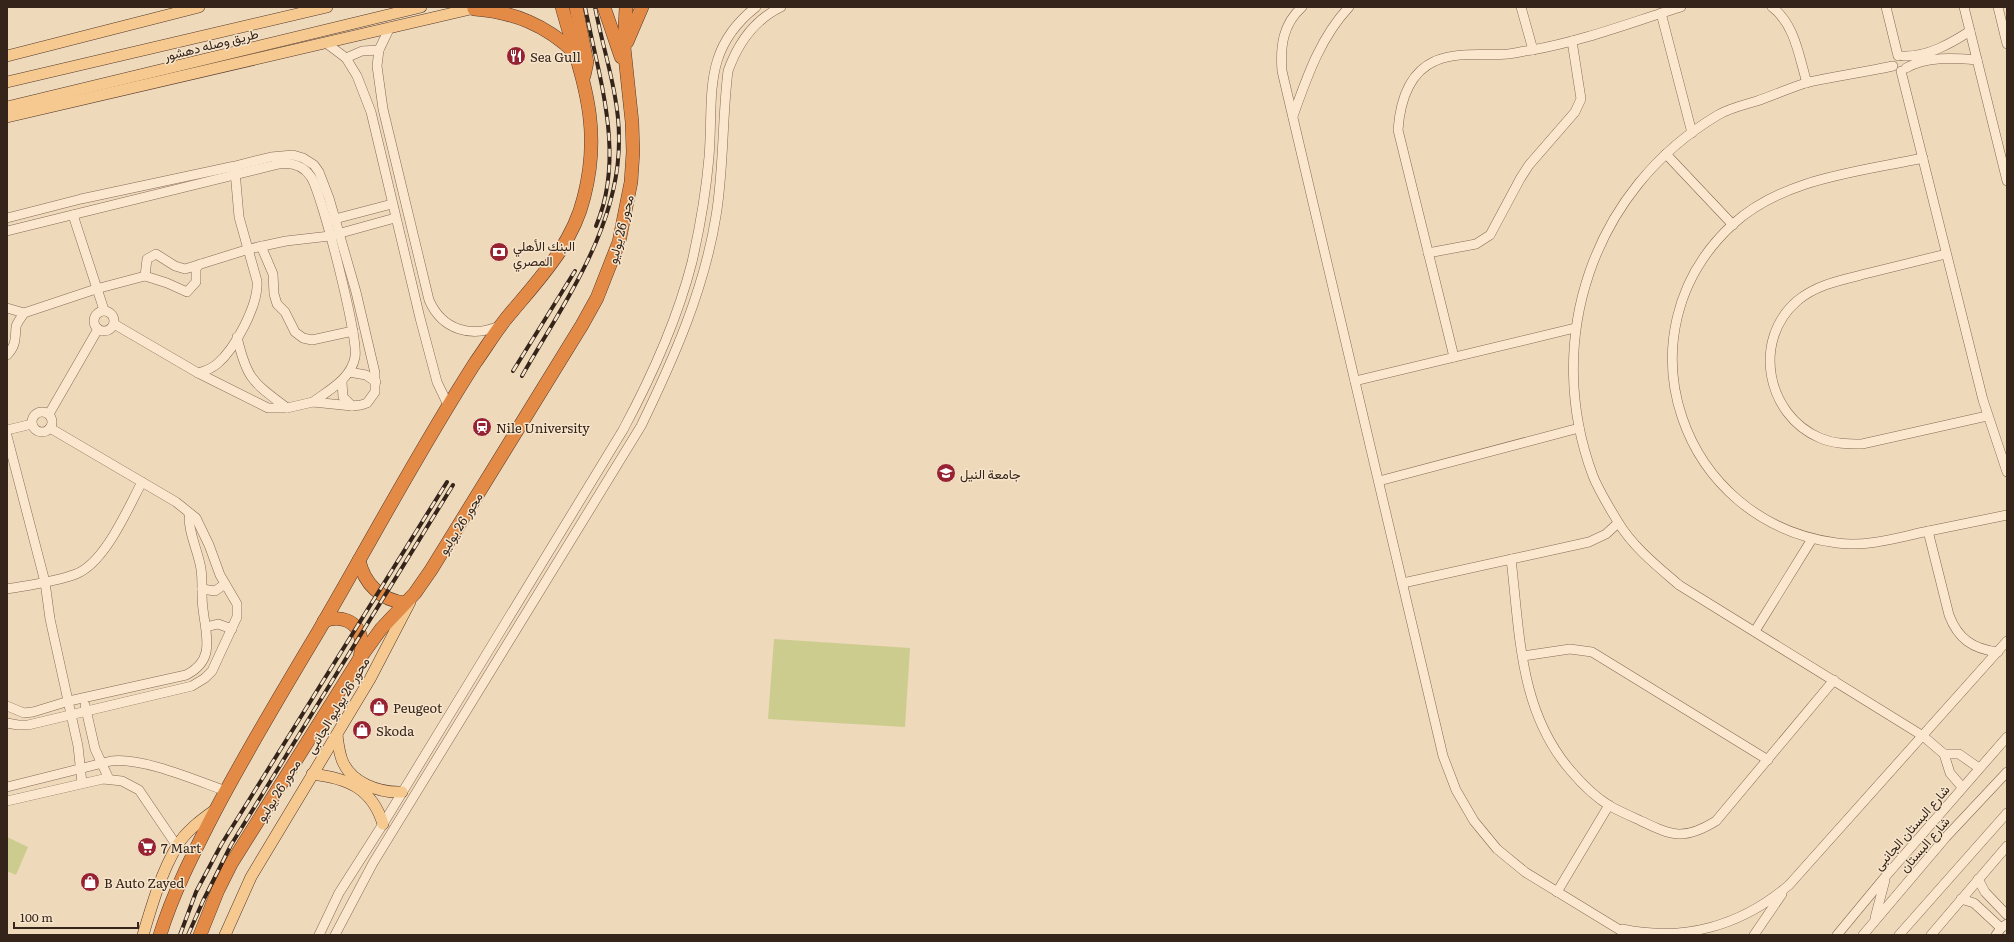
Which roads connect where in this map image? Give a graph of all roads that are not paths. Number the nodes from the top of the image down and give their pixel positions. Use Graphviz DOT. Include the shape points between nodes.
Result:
graph roads {
  1 [pos="199,7"];
  2 [pos="327,7"];
  3 [pos="421,7"];
  4 [pos="562,7"];
  5 [pos="576,7"];
  6 [pos="604,7"];
  7 [pos="626,7"];
  8 [pos="642,7"];
  9 [pos="756,7"];
  10 [pos="781,7"];
  11 [pos="1302,7"];
  12 [pos="1349,7"];
  13 [pos="1521,7"];
  14 [pos="1681,7"];
  15 [pos="1772,7"];
  16 [pos="1886,7"];
  17 [pos="1964,7"];
  18 [pos="1998,7"];
  19 [pos="477,8"];
  20 [pos="1661,13"];
  21 [pos="390,27"];
  22 [pos="1970,31"];
  23 [pos="1572,41"];
  24 [pos="326,43"];
  25 [pos="2007,44"];
  26 [pos="624,47"];
  27 [pos="379,50"];
  28 [pos="1533,50"];
  29 [pos="576,54"];
  30 [pos="7,56"];
  31 [pos="1900,56"];
  32 [pos="346,58"];
  33 [pos="1977,60"];
  34 [pos="1900,68"];
  35 [pos="628,78"];
  36 [pos="583,79"];
  37 [pos="7,82"];
  38 [pos="1807,83"];
  39 [pos="7,107"];
  40 [pos="383,109"];
  41 [pos="371,112"];
  42 [pos="1293,116"];
  43 [pos="7,117"];
  44 [pos="1692,132"];
  45 [pos="1666,154"];
  46 [pos="1923,158"];
  47 [pos="235,171"];
  48 [pos="2007,181"];
  49 [pos="82,199"];
  50 [pos="392,204"];
  51 [pos="48,208"];
  52 [pos="85,212"];
  53 [pos="73,215"];
  54 [pos="7,218"];
  55 [pos="336,218"];
  56 [pos="395,218"];
  57 [pos="52,221"];
  58 [pos="326,221"];
  59 [pos="1732,225"];
  60 [pos="7,231"];
  61 [pos="340,234"];
  62 [pos="330,236"];
  63 [pos="261,246"];
  64 [pos="249,249"];
  65 [pos="1428,253"];
  66 [pos="1946,254"];
  67 [pos="200,264"];
  68 [pos="145,276"];
  69 [pos="96,289"];
  70 [pos="7,308"];
  71 [pos="104,310"];
  72 [pos="24,313"];
  73 [pos="435,313"];
  74 [pos="420,318"];
  75 [pos="114,324"];
  76 [pos="502,324"];
  77 [pos="1575,328"];
  78 [pos="98,329"];
  79 [pos="353,330"];
  80 [pos="237,337"];
  81 [pos="7,356"];
  82 [pos="1454,357"];
  83 [pos="349,372"];
  84 [pos="198,373"];
  85 [pos="1355,381"];
  86 [pos="342,382"];
  87 [pos="376,382"];
  88 [pos="313,402"];
  89 [pos="352,406"];
  90 [pos="449,407"];
  91 [pos="286,408"];
  92 [pos="49,414"];
  93 [pos="1987,416"];
  94 [pos="32,424"];
  95 [pos="50,428"];
  96 [pos="1579,428"];
  97 [pos="7,430"];
  98 [pos="7,436"];
  99 [pos="2007,472"];
  100 [pos="1379,481"];
  101 [pos="142,482"];
  102 [pos="189,513"];
  103 [pos="2007,515"];
  104 [pos="1618,523"];
  105 [pos="561,531"];
  106 [pos="1928,531"];
  107 [pos="571,537"];
  108 [pos="1812,539"];
  109 [pos="554,544"];
  110 [pos="563,550"];
  111 [pos="1511,559"];
  112 [pos="359,560"];
  113 [pos="45,582"];
  114 [pos="1403,583"];
  115 [pos="225,584"];
  116 [pos="7,589"];
  117 [pos="202,589"];
  118 [pos="415,592"];
  119 [pos="405,603"];
  120 [pos="324,621"];
  121 [pos="206,627"];
  122 [pos="232,629"];
  123 [pos="1755,632"];
  124 [pos="2007,641"];
  125 [pos="1998,652"];
  126 [pos="1523,656"];
  127 [pos="360,658"];
  128 [pos="1834,680"];
  129 [pos="84,698"];
  130 [pos="69,701"];
  131 [pos="7,706"];
  132 [pos="86,711"];
  133 [pos="72,714"];
  134 [pos="7,723"];
  135 [pos="336,735"];
  136 [pos="1923,736"];
  137 [pos="2007,737"];
  138 [pos="1944,754"];
  139 [pos="1768,760"];
  140 [pos="103,763"];
  141 [pos="1979,768"];
  142 [pos="80,769"];
  143 [pos="2007,772"];
  144 [pos="312,774"];
  145 [pos="109,779"];
  146 [pos="82,783"];
  147 [pos="7,787"];
  148 [pos="1962,787"];
  149 [pos="226,791"];
  150 [pos="402,792"];
  151 [pos="7,801"];
  152 [pos="1609,805"];
  153 [pos="216,810"];
  154 [pos="2007,813"];
  155 [pos="383,824"];
  156 [pos="177,846"];
  157 [pos="2007,846"];
  158 [pos="1885,877"];
  159 [pos="1978,879"];
  160 [pos="1789,885"];
  161 [pos="1557,892"];
  162 [pos="1961,899"];
  163 [pos="2007,915"];
  164 [pos="1875,921"];
  165 [pos="1618,928"];
  166 [pos="1999,931"];
  167 [pos="143,935"];
  168 [pos="160,935"];
  169 [pos="200,935"];
  170 [pos="225,935"];
  171 [pos="319,935"];
  172 [pos="335,935"];
  173 [pos="1628,935"];
  174 [pos="1754,935"];
  175 [pos="1837,935"];
  176 [pos="1863,935"];
  177 [pos="1899,935"];
  178 [pos="1930,935"];
  1 -- 30 [label="main road"];
  2 -- 37 [label="main road, طريق وصله دهشور"];
  3 -- 39 [label="main road, طريق وصله دهشور"];
  4 -- 29 [label="highway"];
  5 -- 36 [label="highway" via="587,62"];
  6 -- 35 [label="highway, محور 26 يوليو"];
  7 -- 26 [label="highway, محور 26 يوليو"];
  8 -- 26 [label="highway"];
  9 -- 105 [label="street" via="727,39 718,56 712,79 705,199 692,262 664,346 643,394 623,430"];
  10 -- 107 [label="street" via="759,21 745,36 734,54 728,71 716,216 699,287 675,354 641,426"];
  11 -- 42 [label="street" via="1286,30 1281,50 1282,71"];
  12 -- 42 [label="street" via="1322,43 1308,72"];
  13 -- 28 [label="street"];
  14 -- 20 [label="street"];
  15 -- 38 [label="street" via="1789,26"];
  16 -- 31 [label="street"];
  17 -- 22 [label="street"];
  18 -- 25 [label="street"];
  19 -- 21 [label="main road"];
  19 -- 29 [label="highway" via="507,13 527,20 551,33"];
  20 -- 23 [label="street"];
  20 -- 44 [label="street"];
  21 -- 24 [label="main road"];
  21 -- 27 [label="street"];
  22 -- 31 [label="street" via="1938,48 1914,56"];
  22 -- 33 [label="street"];
  23 -- 28 [label="street"];
  23 -- 65 [label="street" via="1581,99 1575,112 1529,166 1490,235 1484,241"];
  24 -- 32 [label="street"];
  24 -- 43 [label="main road"];
  26 -- 35 [label="highway, محور 26 يوليو"];
  27 -- 32 [label="street" via="362,51"];
  27 -- 40 [label="street" via="377,66"];
  28 -- 65 [label="street" via="1507,54 1482,53 1435,62 1419,74 1406,90 1399,109 1398,130"];
  29 -- 36 [label="highway"];
  31 -- 34 [label="street" via="1893,61"];
  31 -- 34 [label="street" via="1908,61"];
  32 -- 41 [label="street" via="357,76"];
  33 -- 34 [label="street" via="1942,59"];
  33 -- 48 [label="street"];
  34 -- 38 [label="street"];
  34 -- 46 [label="street"];
  35 -- 118 [label="highway, محور 26 يوليو" via="632,122 631,182 619,242 609,270 582,325"];
  36 -- 76 [label="highway" via="592,145 584,200 576,224 556,259"];
  38 -- 44 [label="street" via="1720,114"];
  40 -- 41 [label="street"];
  40 -- 73 [label="street" via="429,300"];
  41 -- 50 [label="street"];
  42 -- 85 [label="street"];
  44 -- 45 [label="street"];
  45 -- 59 [label="street"];
  45 -- 77 [label="street" via="1638,183 1615,216 1597,251 1583,288"];
  46 -- 59 [label="street" via="1802,185 1756,207"];
  46 -- 66 [label="street"];
  47 -- 49 [label="street"];
  47 -- 52 [label="street"];
  47 -- 55 [label="street" via="281,155 302,158 314,165 319,172"];
  47 -- 58 [label="street" via="286,163 301,167 311,178"];
  47 -- 64 [label="street" via="240,217"];
  49 -- 51 [label="street"];
  49 -- 52 [label="street" via="81,207"];
  50 -- 55 [label="street"];
  50 -- 56 [label="street"];
  51 -- 54 [label="street"];
  51 -- 57 [label="street" via="53,214"];
  52 -- 53 [label="street"];
  53 -- 57 [label="street"];
  53 -- 69 [label="street"];
  55 -- 58 [label="street"];
  55 -- 61 [label="street"];
  56 -- 61 [label="street"];
  56 -- 74 [label="street"];
  57 -- 60 [label="street"];
  58 -- 62 [label="street"];
  59 -- 108 [label="street" via="1714,244 1686,292 1673,346 1677,402 1683,424 1699,456 1720,485 1755,514 1778,527"];
  61 -- 62 [label="street"];
  61 -- 87 [label="street" via="365,328"];
  62 -- 63 [label="street"];
  62 -- 79 [label="street"];
  63 -- 64 [label="street"];
  63 -- 79 [label="street" via="273,274 274,294 295,332 303,338 312,340"];
  64 -- 67 [label="street"];
  64 -- 80 [label="street" via="258,291"];
  65 -- 82 [label="street"];
  66 -- 93 [label="street"];
  66 -- 93 [label="street" via="1814,289 1797,301 1783,316 1774,335 1770,356 1771,376 1777,396 1788,414 1803,428 1821,439 1841,444 1862,444"];
  67 -- 68 [label="street" via="185,269 174,266 156,254 147,259"];
  67 -- 68 [label="street" via="196,268 196,282 187,292 167,282"];
  68 -- 69 [label="street"];
  69 -- 71 [label="street"];
  69 -- 72 [label="street"];
  70 -- 72 [label="street"];
  71 -- 75 [label="street" via="113,314"];
  71 -- 78 [label="street" via="99,311 94,320"];
  72 -- 81 [label="street" via="16,325 14,349"];
  73 -- 74 [label="street"];
  73 -- 76 [label="street" via="452,326 472,332 482,332"];
  74 -- 90 [label="street" via="437,382"];
  75 -- 78 [label="street" via="107,331"];
  75 -- 84 [label="street"];
  76 -- 90 [label="highway"];
  77 -- 82 [label="street"];
  77 -- 96 [label="street" via="1572,378"];
  78 -- 92 [label="street"];
  79 -- 83 [label="street" via="355,357"];
  80 -- 84 [label="street" via="219,363"];
  80 -- 91 [label="street" via="245,368 251,379"];
  82 -- 85 [label="street"];
  83 -- 86 [label="street"];
  83 -- 87 [label="street" via="366,375"];
  84 -- 91 [label="street" via="261,406"];
  85 -- 100 [label="street"];
  86 -- 88 [label="street"];
  86 -- 89 [label="street" via="343,397"];
  87 -- 89 [label="street" via="372,398 367,403"];
  88 -- 89 [label="street"];
  88 -- 91 [label="street"];
  90 -- 112 [label="highway"];
  92 -- 94 [label="street" via="37,413"];
  92 -- 95 [label="street" via="52,418"];
  93 -- 99 [label="street"];
  94 -- 95 [label="street" via="40,432"];
  94 -- 97 [label="street"];
  95 -- 101 [label="street"];
  96 -- 100 [label="street"];
  96 -- 104 [label="street" via="1593,477"];
  98 -- 113 [label="street"];
  100 -- 114 [label="street"];
  101 -- 102 [label="street" via="176,502"];
  101 -- 113 [label="street" via="105,547 90,565 77,574"];
  102 -- 115 [label="street" via="196,518 205,535"];
  102 -- 117 [label="street" via="189,528 201,570"];
  103 -- 106 [label="street"];
  104 -- 111 [label="street" via="1606,534 1589,542"];
  104 -- 123 [label="street" via="1646,557 1679,585"];
  105 -- 107 [label="street"];
  105 -- 109 [label="street"];
  106 -- 108 [label="street" via="1868,544 1840,544"];
  106 -- 125 [label="street" via="1954,627 1972,646 1984,651"];
  107 -- 110 [label="street"];
  108 -- 123 [label="street"];
  109 -- 110 [label="street"];
  109 -- 150 [label="street"];
  110 -- 172 [label="street" via="373,863"];
  111 -- 114 [label="street"];
  111 -- 126 [label="street"];
  112 -- 119 [label="highway" via="366,579 374,590 386,598"];
  112 -- 120 [label="highway"];
  113 -- 116 [label="street"];
  113 -- 130 [label="street" via="50,619"];
  114 -- 161 [label="street" via="1443,756 1456,790 1474,821 1497,849 1525,872"];
  115 -- 117 [label="street" via="215,591"];
  115 -- 122 [label="street" via="233,595 238,610"];
  117 -- 121 [label="street"];
  118 -- 119 [label="highway, محور 26 يوليو"];
  118 -- 135 [label="main road, محور 26 يوليو الجانبى" via="392,639"];
  119 -- 127 [label="highway, محور 26 يوليو" via="381,629"];
  120 -- 127 [label="highway" via="344,619 356,627 361,640"];
  120 -- 149 [label="highway"];
  121 -- 122 [label="street" via="218,624"];
  121 -- 129 [label="street" via="208,644 205,657 194,671"];
  122 -- 132 [label="street" via="212,671 192,686"];
  123 -- 128 [label="street"];
  124 -- 125 [label="street"];
  125 -- 136 [label="street"];
  126 -- 139 [label="street" via="1570,649 1592,652"];
  126 -- 152 [label="street" via="1530,695 1542,727 1559,757 1582,784"];
  127 -- 169 [label="highway, محور 26 يوليو" via="231,864"];
  128 -- 136 [label="street"];
  128 -- 139 [label="street"];
  129 -- 130 [label="street"];
  129 -- 132 [label="street"];
  130 -- 131 [label="street" via="24,713"];
  130 -- 133 [label="street"];
  132 -- 133 [label="street"];
  132 -- 140 [label="street" via="95,749"];
  133 -- 134 [label="street" via="28,725"];
  133 -- 142 [label="street"];
  135 -- 144 [label="main road, محور 26 يوليو الجانبى"];
  135 -- 150 [label="main road" via="341,758 354,776 381,791"];
  136 -- 138 [label="street"];
  136 -- 160 [label="street"];
  137 -- 141 [label="street, شارع البستان الجانبى"];
  138 -- 141 [label="street" via="1959,754"];
  138 -- 148 [label="street" via="1950,773"];
  139 -- 152 [label="street" via="1716,821 1701,830 1685,834 1668,833"];
  140 -- 142 [label="street"];
  140 -- 145 [label="street"];
  140 -- 149 [label="street" via="118,760 134,761"];
  141 -- 148 [label="street, شارع البستان الجانبى"];
  142 -- 146 [label="street"];
  142 -- 147 [label="street"];
  143 -- 164 [label="street, شارع البستان" via="1946,837"];
  144 -- 155 [label="main road" via="339,778 356,786 374,802"];
  144 -- 170 [label="main road, محور 26 يوليو الجانبى" via="251,877"];
  145 -- 146 [label="street"];
  145 -- 156 [label="street" via="139,790"];
  146 -- 151 [label="street"];
  148 -- 158 [label="street, شارع البستان الجانبى"];
  149 -- 153 [label="highway"];
  150 -- 155 [label="street"];
  152 -- 161 [label="street"];
  153 -- 156 [label="main road" via="196,825"];
  153 -- 168 [label="highway" via="180,880"];
  154 -- 177 [label="street"];
  155 -- 171 [label="street" via="339,893"];
  156 -- 167 [label="main road" via="154,899"];
  157 -- 159 [label="street"];
  158 -- 164 [label="street"];
  158 -- 175 [label="street, شارع البستان الجانبى"];
  159 -- 162 [label="street"];
  159 -- 163 [label="street" via="1985,892"];
  160 -- 165 [label="street" via="1748,914 1701,931 1651,934"];
  160 -- 174 [label="street"];
  161 -- 165 [label="street"];
  162 -- 166 [label="street" via="1974,903"];
  162 -- 178 [label="street"];
  164 -- 176 [label="street, شارع البستان"];
  165 -- 173 [label="street"];
}
